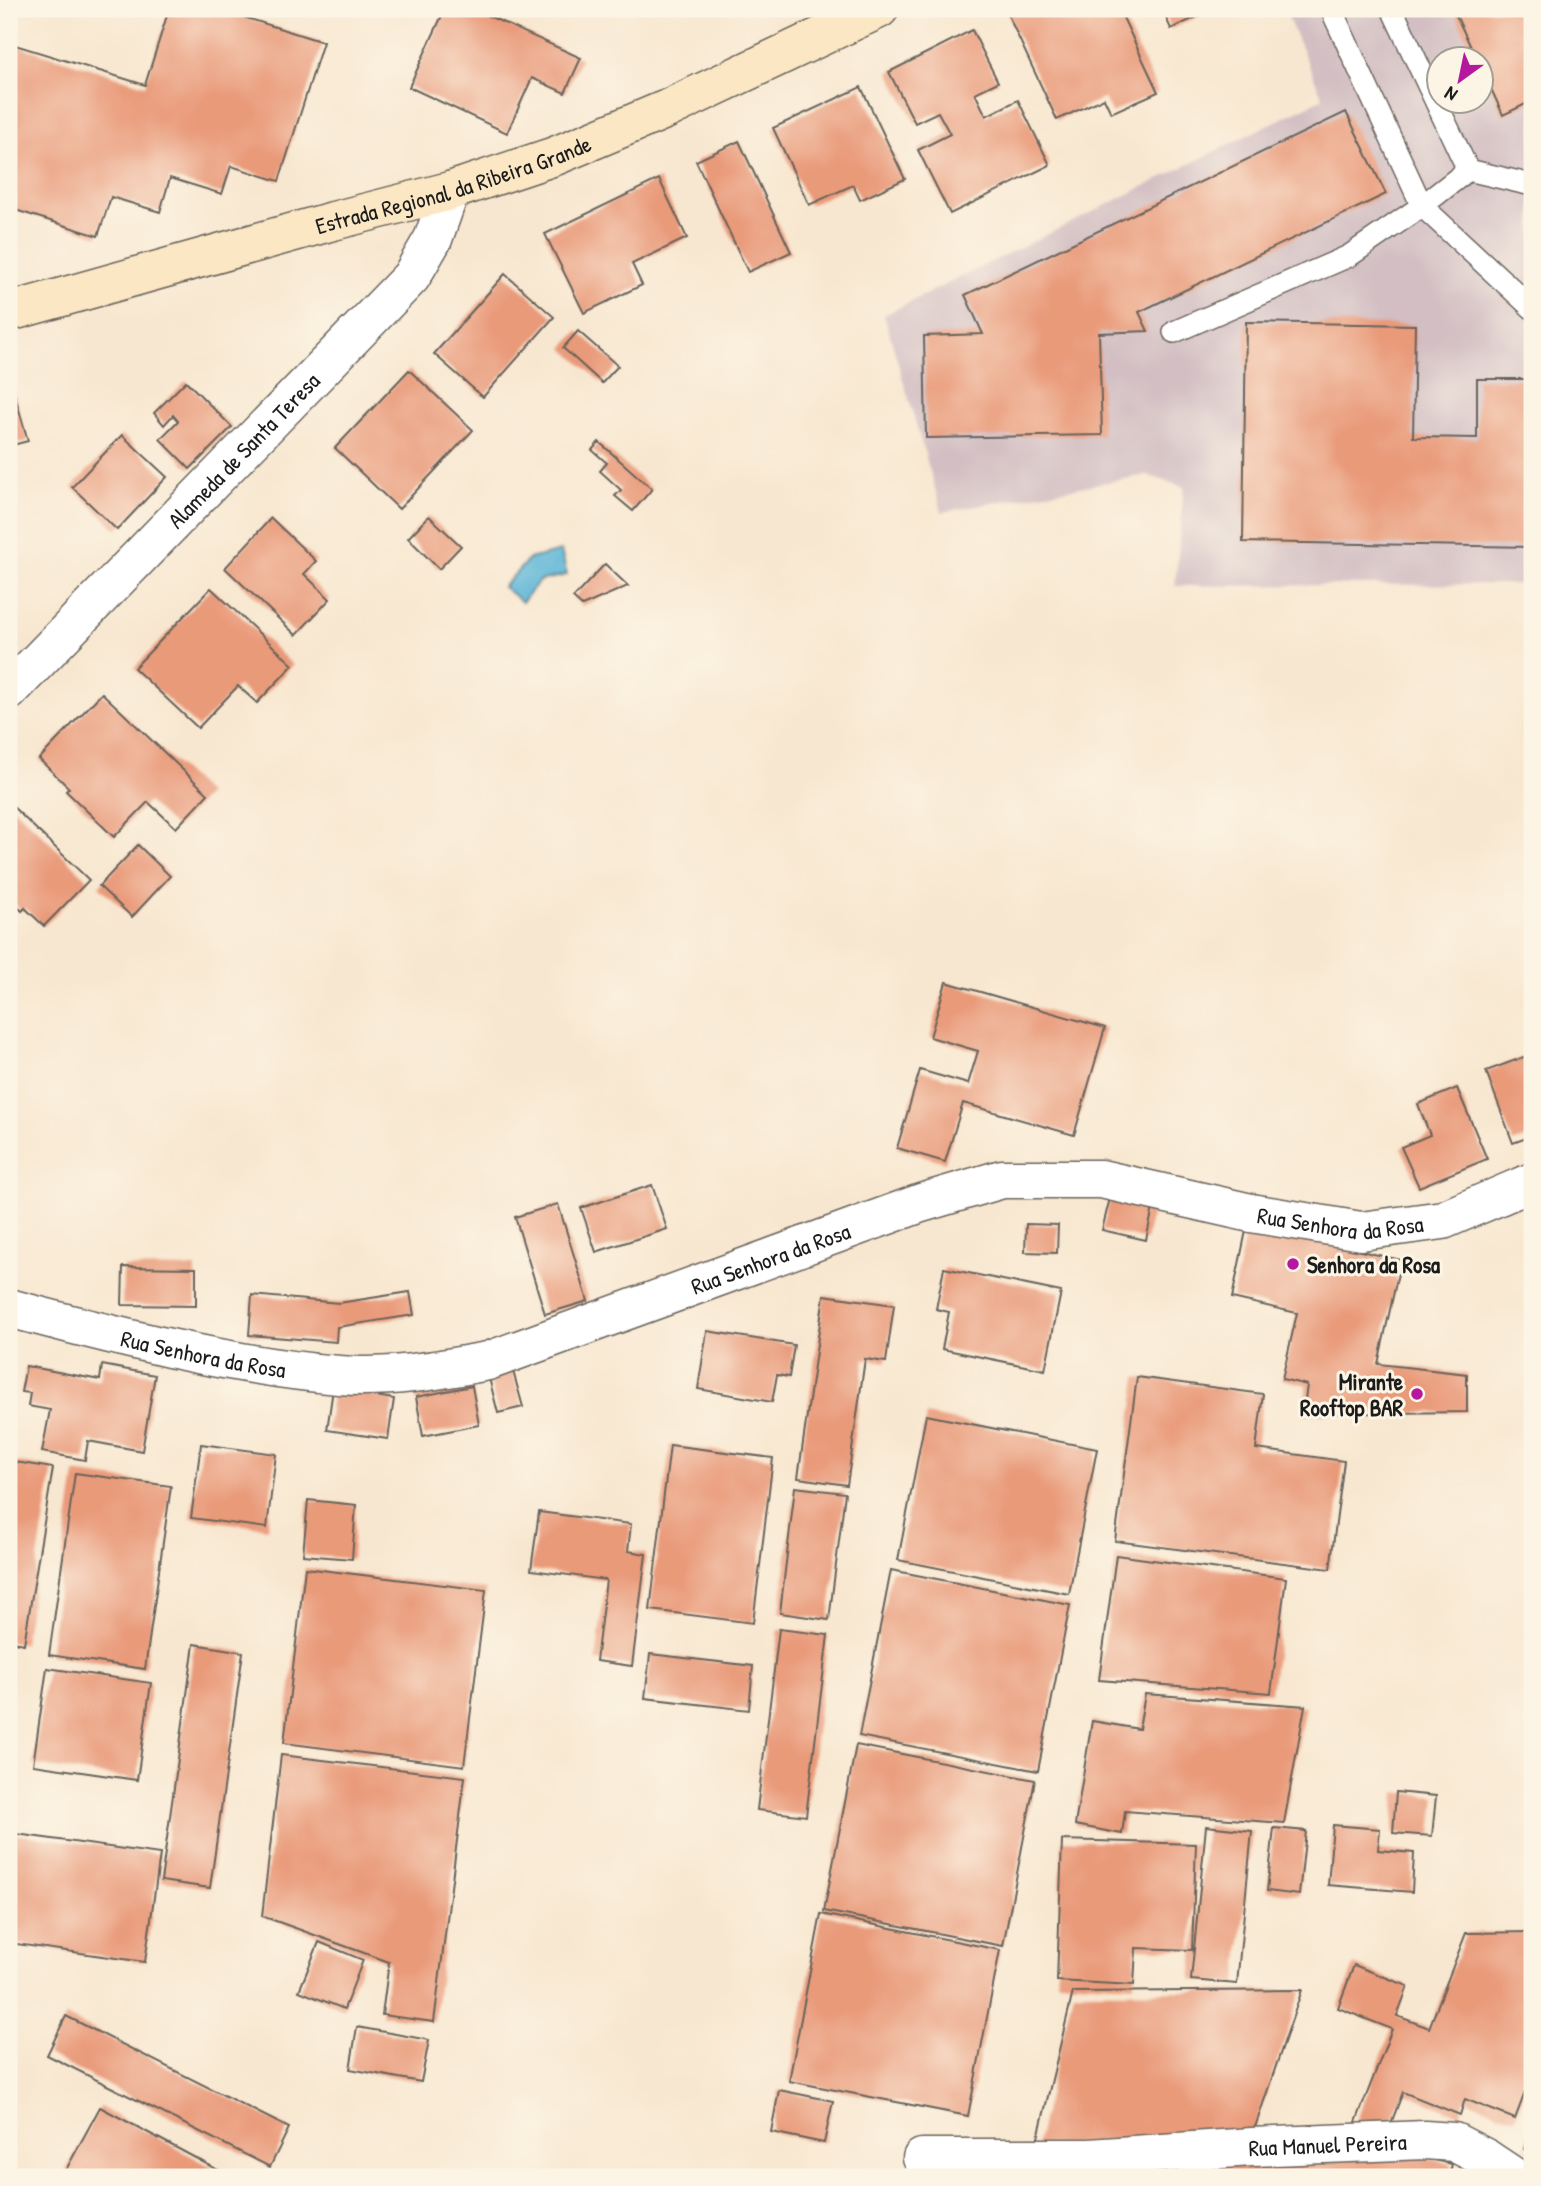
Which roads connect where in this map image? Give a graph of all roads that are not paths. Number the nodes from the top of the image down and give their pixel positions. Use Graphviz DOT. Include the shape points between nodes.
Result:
graph roads {
  1 [pos="879,9"];
  2 [pos="1331,9"];
  3 [pos="1392,9"];
  4 [pos="1468,170"];
  5 [pos="1532,185"];
  6 [pos="450,191"];
  7 [pos="1422,205"];
  8 [pos="1532,308"];
  9 [pos="9,312"];
  10 [pos="1174,332"];
  11 [pos="9,691"];
  12 [pos="1532,1182"];
  13 [pos="9,1308"];
  14 [pos="922,2158"];
  15 [pos="1514,2177"];
  1 -- 6 [label="main road, Estrada Regional da Ribeira Grande" via="667,109 555,156"];
  2 -- 7 [label="lane"];
  3 -- 4 [label="lane"];
  4 -- 5 [label="lane"];
  4 -- 7 [label="lane"];
  6 -- 9 [label="main road, Estrada Regional da Ribeira Grande"];
  6 -- 11 [label="street, Alameda de Santa Teresa" via="433,239 411,276"];
  7 -- 8 [label="lane"];
  7 -- 10 [label="lane" via="1349,256"];
  12 -- 13 [label="street, Rua Senhora da Rosa" via="1443,1220 1361,1231 1251,1213 1101,1179 1002,1179 921,1203 488,1362 420,1374 341,1375 260,1364 110,1335"];
  14 -- 15 [label="street, Rua Manuel Pereira" via="1089,2158 1425,2140 1454,2142"];
}
